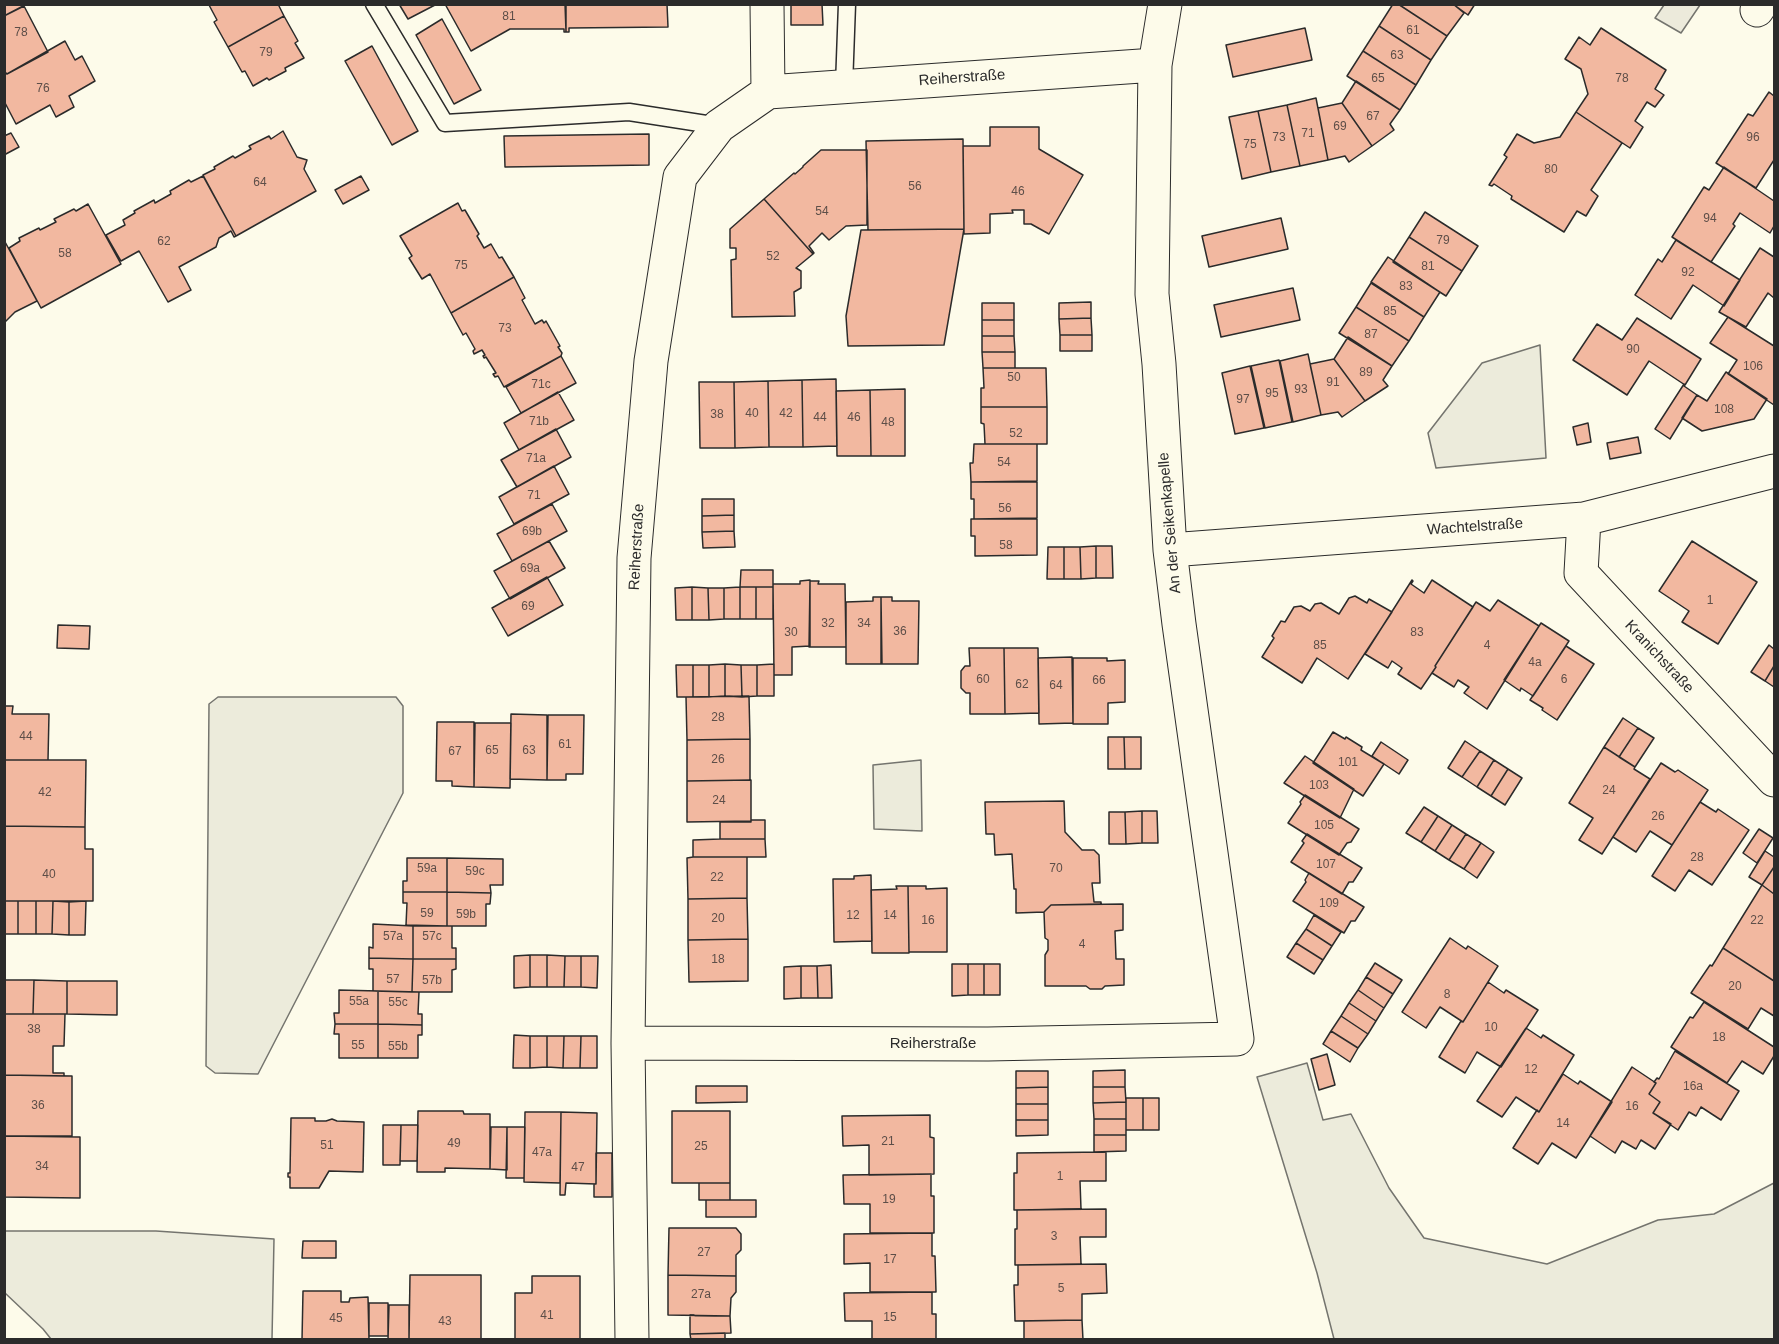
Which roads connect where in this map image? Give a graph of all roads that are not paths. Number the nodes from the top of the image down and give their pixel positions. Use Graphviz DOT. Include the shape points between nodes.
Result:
graph roads {
  1 [pos="374,4"];
  2 [pos="767,4"];
  3 [pos="847,4"];
  4 [pos="1165,4"];
  5 [pos="1155,65"];
  6 [pos="844,86"];
  7 [pos="768,92"];
  8 [pos="719,126"];
  9 [pos="1774,471"];
  10 [pos="1584,519"];
  11 [pos="1170,550"];
  12 [pos="1774,780"];
  13 [pos="1237,1039"];
  14 [pos="628,1043"];
  15 [pos="632,1340"];
  1 -- 8 [label="lane" via="445,123 629,112"];
  2 -- 7 [label="street"];
  3 -- 6 [label="lane"];
  4 -- 5 [label="street, An der Seikenkapelle"];
  5 -- 6 [label="street, Reiherstraße"];
  5 -- 11 [label="street, An der Seikenkapelle" via="1152,294"];
  6 -- 7 [label="street, Reiherstraße"];
  7 -- 8 [label="street, Reiherstraße"];
  8 -- 14 [label="street, Reiherstraße" via="680,177 651,361 634,558"];
  9 -- 10 [label="street, Wachtelstraße"];
  10 -- 11 [label="street, Wachtelstraße"];
  10 -- 12 [label="street, Kranichstraße" via="1581,573"];
  11 -- 13 [label="street, An der Seikenkapelle"];
  13 -- 14 [label="street, Reiherstraße" via="997,1044"];
  14 -- 15 [label="street, Reiherstraße"];
}
